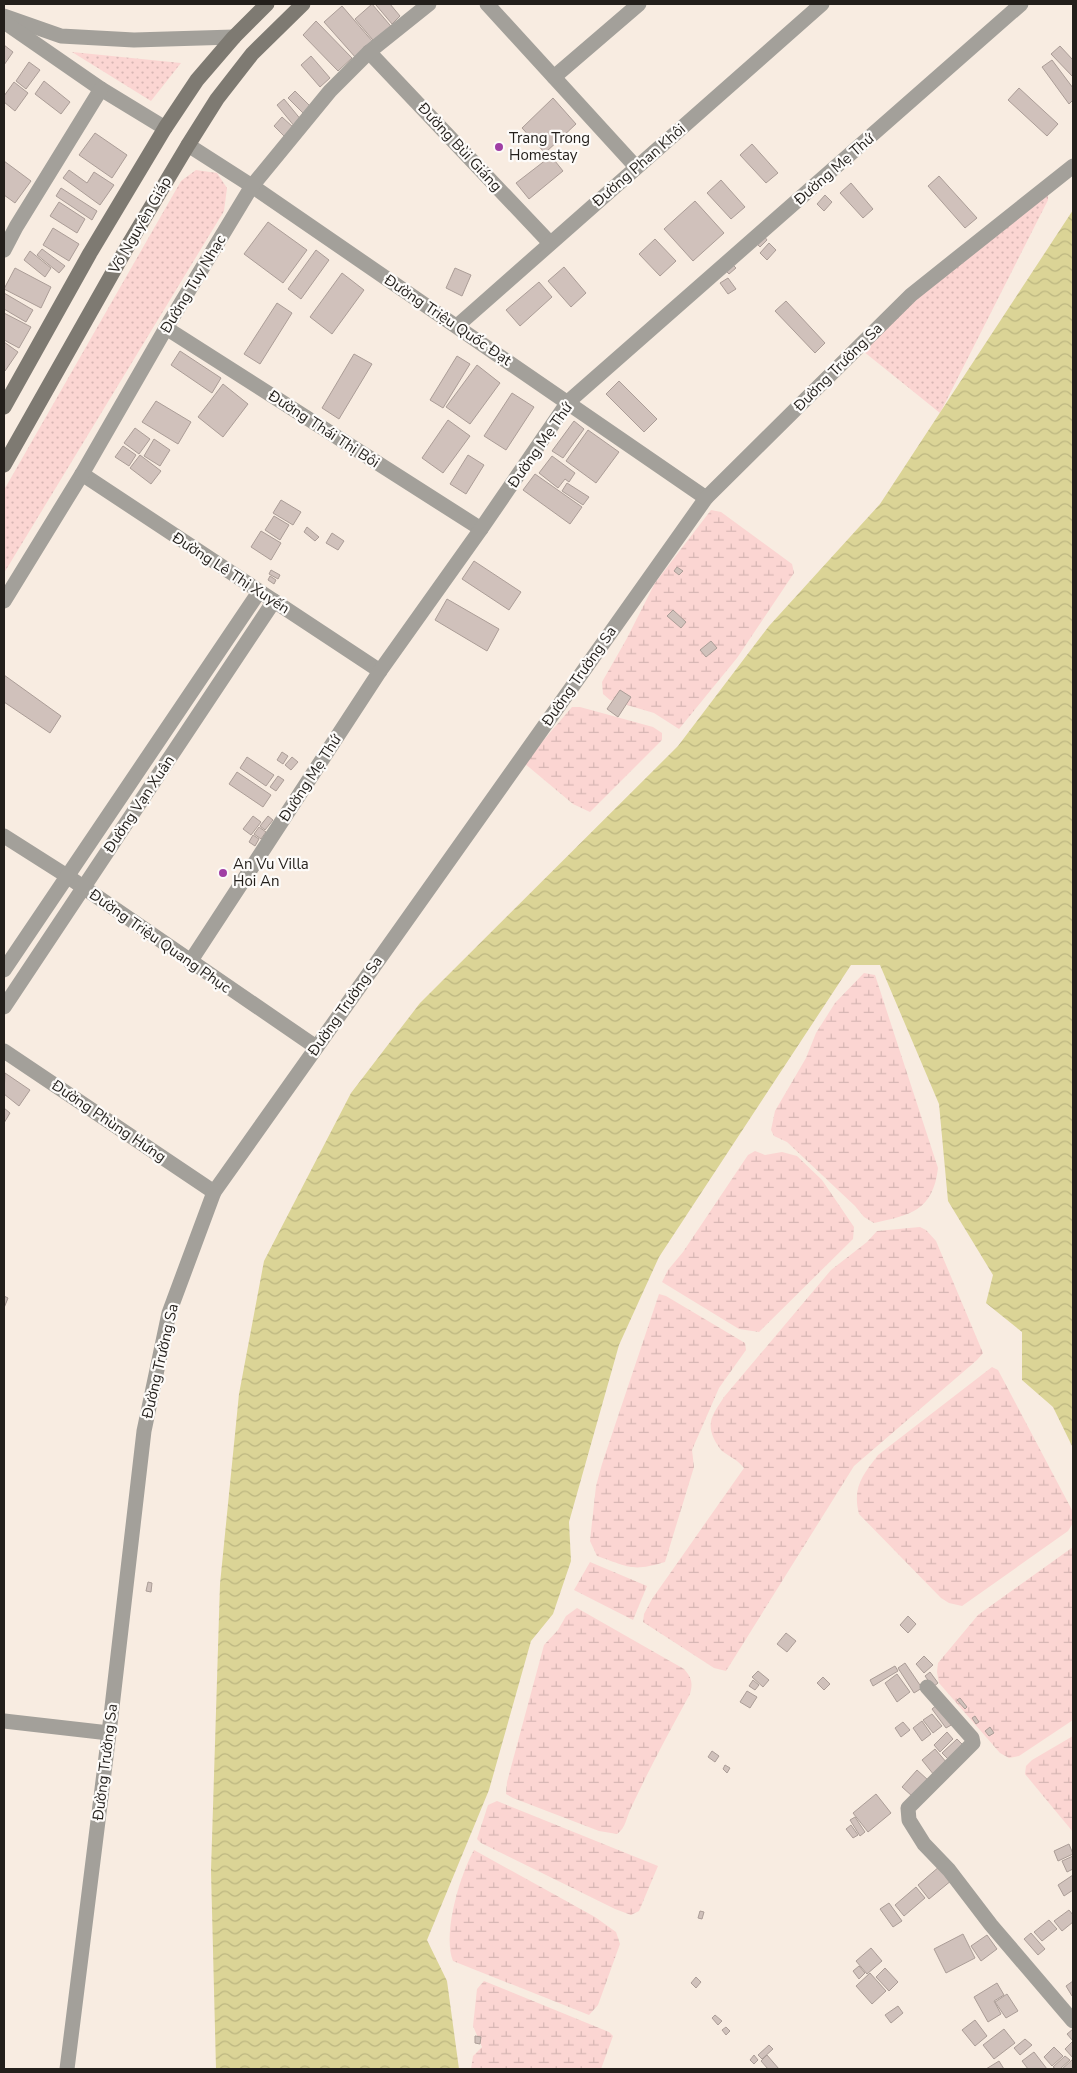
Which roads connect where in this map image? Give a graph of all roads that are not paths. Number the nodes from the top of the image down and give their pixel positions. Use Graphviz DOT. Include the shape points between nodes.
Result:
graph roads {
  1 [pos="267,4"];
  2 [pos="302,4"];
  3 [pos="429,4"];
  4 [pos="487,4"];
  5 [pos="639,4"];
  6 [pos="822,4"];
  7 [pos="1021,4"];
  8 [pos="4,16"];
  9 [pos="4,22"];
  10 [pos="234,36"];
  11 [pos="370,52"];
  12 [pos="554,77"];
  13 [pos="101,89"];
  14 [pos="165,128"];
  15 [pos="188,145"];
  16 [pos="1073,166"];
  17 [pos="636,167"];
  18 [pos="252,186"];
  19 [pos="10,223"];
  20 [pos="550,243"];
  21 [pos="4,250"];
  22 [pos="456,326"];
  23 [pos="166,328"];
  24 [pos="568,402"];
  25 [pos="4,407"];
  26 [pos="4,465"];
  27 [pos="82,474"];
  28 [pos="706,498"];
  29 [pos="481,530"];
  30 [pos="259,592"];
  31 [pos="4,601"];
  32 [pos="274,601"];
  33 [pos="380,671"];
  34 [pos="4,836"];
  35 [pos="67,876"];
  36 [pos="83,888"];
  37 [pos="190,962"];
  38 [pos="4,970"];
  39 [pos="4,1007"];
  40 [pos="316,1047"];
  41 [pos="4,1051"];
  42 [pos="214,1192"];
  43 [pos="928,1687"];
  44 [pos="4,1721"];
  45 [pos="109,1733"];
  46 [pos="1073,2021"];
  47 [pos="67,2069"];
  1 -- 10 [label="main road, Võ Nguyên Giáp"];
  2 -- 15 [label="main road, Võ Nguyên Giáp" via="252,54 217,99"];
  3 -- 11 [label="street, Đường Tuy Nhạc"];
  4 -- 12 [label="street"];
  5 -- 12 [label="street"];
  6 -- 17 [label="street, Đường Phan Khôi"];
  7 -- 24 [label="street, Đường Mẹ Thứ"];
  8 -- 10 [label="street" via="61,36 134,40"];
  9 -- 13 [label="street"];
  10 -- 14 [label="main road, Võ Nguyên Giáp" via="197,80"];
  11 -- 18 [label="street, Đường Tuy Nhạc" via="330,91"];
  11 -- 20 [label="street, Đường Bùi Giáng"];
  12 -- 17 [label="street"];
  13 -- 14 [label="street"];
  13 -- 19 [label="street"];
  14 -- 15 [label="main road"];
  14 -- 25 [label="main road, Võ Nguyên Giáp"];
  15 -- 18 [label="street, Đường Triệu Quốc Đạt"];
  15 -- 26 [label="main road, Võ Nguyên Giáp"];
  16 -- 28 [label="street, Đường Trường Sa" via="911,295"];
  17 -- 20 [label="street, Đường Phan Khôi"];
  18 -- 22 [label="street, Đường Triệu Quốc Đạt"];
  18 -- 23 [label="street, Đường Tuy Nhạc"];
  19 -- 21 [label="street"];
  20 -- 22 [label="street, Đường Phan Khôi"];
  22 -- 24 [label="street, Đường Triệu Quốc Đạt"];
  23 -- 27 [label="street, Đường Tuy Nhạc"];
  23 -- 29 [label="street, Đường Thái Thị Bôi"];
  24 -- 28 [label="street, Đường Triệu Quốc Đạt"];
  24 -- 29 [label="street, Đường Mẹ Thứ"];
  27 -- 30 [label="street, Đường Lê Thị Xuyến"];
  27 -- 31 [label="street, Đường Tuy Nhạc"];
  28 -- 40 [label="street, Đường Trường Sa"];
  29 -- 33 [label="street, Đường Mẹ Thứ"];
  30 -- 32 [label="street, Đường Lê Thị Xuyến"];
  30 -- 35 [label="street, Đường Vạn Xuân"];
  32 -- 33 [label="street, Đường Lê Thị Xuyến"];
  32 -- 36 [label="street, Đường Vạn Xuân"];
  33 -- 37 [label="street, Đường Mẹ Thứ"];
  34 -- 35 [label="street, Đường Triệu Quang Phục"];
  35 -- 36 [label="street, Đường Triệu Quang Phục"];
  35 -- 38 [label="street, Đường Vạn Xuân"];
  36 -- 37 [label="street, Đường Triệu Quang Phục"];
  36 -- 39 [label="street, Đường Vạn Xuân"];
  37 -- 40 [label="street, Đường Triệu Quang Phục"];
  40 -- 42 [label="street, Đường Trường Sa"];
  41 -- 42 [label="street, Đường Phùng Hưng"];
  42 -- 45 [label="street, Đường Trường Sa" via="169,1313 144,1431"];
  43 -- 46 [label="street" via="973,1743 908,1808 909,1820 924,1844"];
  44 -- 45 [label="street"];
  45 -- 47 [label="street, Đường Trường Sa"];
}
